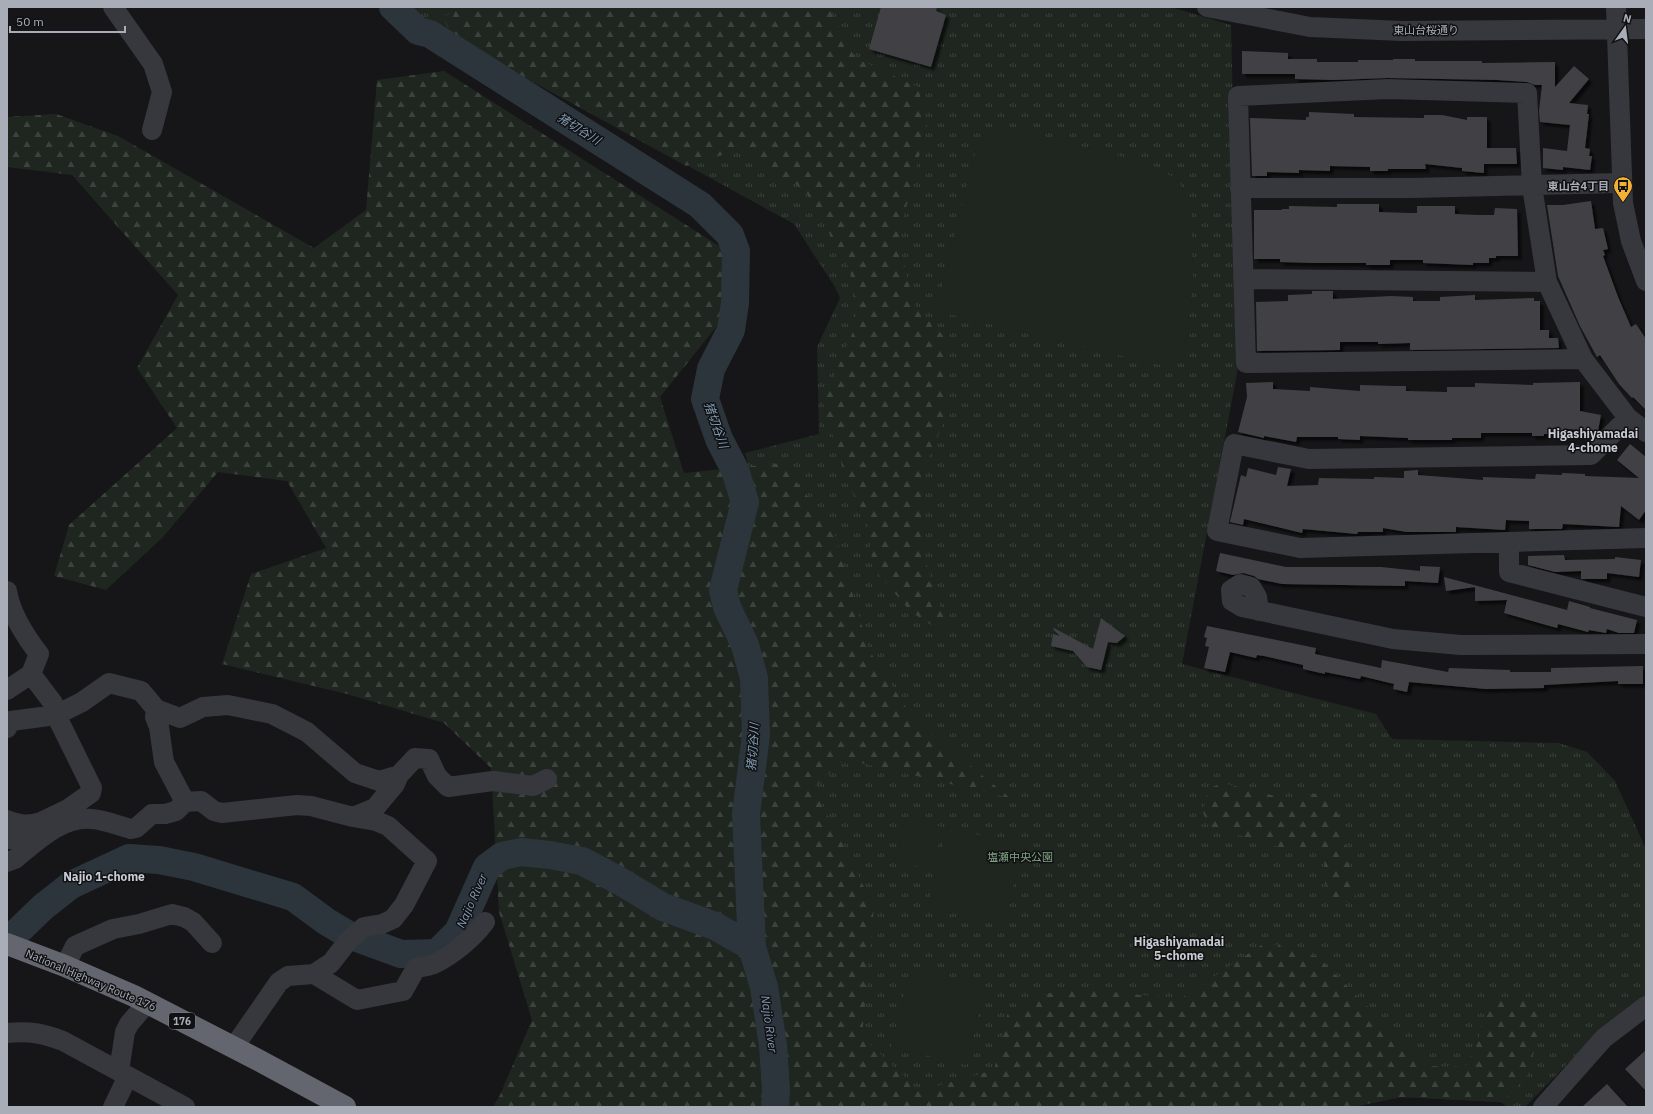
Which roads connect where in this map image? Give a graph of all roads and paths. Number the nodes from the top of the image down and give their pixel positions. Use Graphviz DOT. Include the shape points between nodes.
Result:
graph roads {
  1 [pos="113,7"];
  2 [pos="1207,7"];
  3 [pos="1616,7"];
  4 [pos="1616,29"];
  5 [pos="1646,29"];
  6 [pos="152,130"];
  7 [pos="1621,183"];
  8 [pos="1532,186"];
  9 [pos="1240,188"];
  10 [pos="1243,279"];
  11 [pos="1646,281"];
  12 [pos="1547,282"];
  13 [pos="1583,359"];
  14 [pos="1628,418"];
  15 [pos="1646,432"];
  16 [pos="1646,538"];
  17 [pos="1509,543"];
  18 [pos="7,591"];
  19 [pos="1646,607"];
  20 [pos="1259,611"];
  21 [pos="1646,644"];
  22 [pos="31,674"];
  23 [pos="7,690"];
  24 [pos="156,709"];
  25 [pos="56,715"];
  26 [pos="7,728"];
  27 [pos="399,774"];
  28 [pos="547,779"];
  29 [pos="185,802"];
  30 [pos="353,817"];
  31 [pos="7,820"];
  32 [pos="41,822"];
  33 [pos="7,839"];
  34 [pos="7,862"];
  35 [pos="485,922"];
  36 [pos="212,943"];
  37 [pos="10,946"];
  38 [pos="64,966"];
  39 [pos="314,974"];
  40 [pos="147,1003"];
  41 [pos="1646,1006"];
  42 [pos="7,1033"];
  43 [pos="234,1047"];
  44 [pos="124,1074"];
  45 [pos="113,1107"];
  46 [pos="185,1107"];
  47 [pos="345,1107"];
  48 [pos="1542,1107"];
  1 -- 6 [label="street" via="153,64 162,92"];
  2 -- 4 [label="street, 東山台桜通り" via="1310,27 1402,31"];
  3 -- 4 [label="street"];
  4 -- 5 [label="street, 東山台桜通り"];
  4 -- 7 [label="street"];
  7 -- 8 [label="street"];
  7 -- 11 [label="street" via="1631,241"];
  8 -- 9 [label="street"];
  8 -- 9 [label="street" via="1527,94 1388,89 1238,96"];
  8 -- 12 [label="street"];
  9 -- 10 [label="street"];
  10 -- 12 [label="street"];
  10 -- 13 [label="street" via="1246,363"];
  12 -- 13 [label="street"];
  13 -- 14 [label="street"];
  14 -- 15 [label="street"];
  14 -- 17 [label="street" via="1591,456 1309,459 1234,444 1216,531 1300,548"];
  16 -- 17 [label="street"];
  17 -- 19 [label="street" via="1509,572"];
  18 -- 22 [label="street" via="15,616 38,654"];
  20 -- 21 [label="street" via="1393,639 1453,644"];
  22 -- 23 [label="street"];
  22 -- 25 [label="street" via="53,703"];
  24 -- 25 [label="street" via="141,691 109,683 82,702"];
  24 -- 27 [label="street" via="180,718 203,707 228,705 272,714 307,732 355,774 379,781"];
  24 -- 29 [label="street" via="155,717 164,762"];
  25 -- 26 [label="street" via="11,721"];
  25 -- 32 [label="street" via="92,788 90,793 68,809"];
  27 -- 28 [label="street" via="415,758 429,759 437,776 448,787 493,781 533,786"];
  27 -- 30 [label="street" via="395,784 375,808"];
  29 -- 30 [label="street" via="201,801 222,813 297,805"];
  29 -- 34 [label="street" via="176,811 152,814 136,828 131,829 94,819 56,826 15,859"];
  30 -- 39 [label="street" via="388,826 427,861 404,905 393,919 364,927 348,941 331,964"];
  31 -- 32 [label="street" via="28,826"];
  32 -- 33 [label="street" via="25,837"];
  35 -- 39 [label="street" via="475,935 446,957 434,964 416,968 402,991 357,1000"];
  36 -- 38 [label="street" via="193,922 172,914 113,929 75,946"];
  37 -- 38 [label="highway, National Highway Route 176 / 176"];
  38 -- 40 [label="highway, National Highway Route 176 / 176"];
  39 -- 43 [label="street" via="288,976 279,982"];
  40 -- 43 [label="highway, National Highway Route 176 / 176"];
  40 -- 44 [label="street" via="125,1032"];
  41 -- 48 [label="street" via="1604,1038"];
  42 -- 44 [label="street" via="26,1031 47,1035"];
  43 -- 47 [label="highway, National Highway Route 176 / 176"];
  44 -- 45 [label="street"];
  44 -- 46 [label="street"];
}
